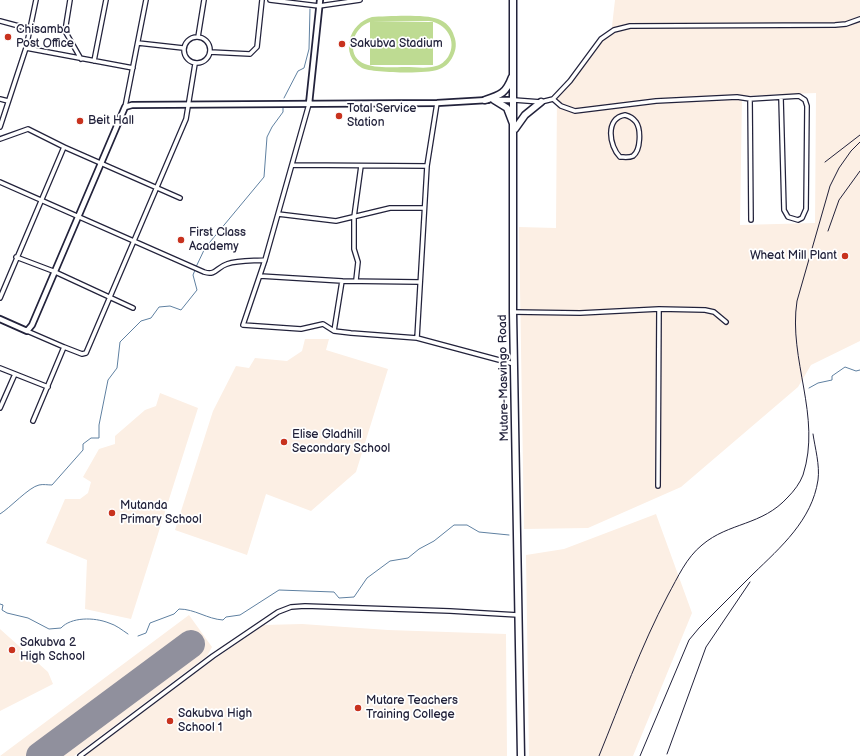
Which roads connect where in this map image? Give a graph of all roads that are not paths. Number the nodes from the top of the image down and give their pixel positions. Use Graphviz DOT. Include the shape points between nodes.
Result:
graph roads {
  1 [pos="36,0"];
  2 [pos="70,0"];
  3 [pos="106,0"];
  4 [pos="146,0"];
  5 [pos="204,0"];
  6 [pos="262,0"];
  7 [pos="270,0"];
  8 [pos="320,0"];
  9 [pos="360,0"];
  10 [pos="513,0"];
  11 [pos="295,2"];
  12 [pos="319,6"];
  13 [pos="860,19"];
  14 [pos="0,22"];
  15 [pos="30,29"];
  16 [pos="198,37"];
  17 [pos="138,43"];
  18 [pos="26,48"];
  19 [pos="183,48"];
  20 [pos="210,52"];
  21 [pos="81,59"];
  22 [pos="94,61"];
  23 [pos="195,64"];
  24 [pos="133,68"];
  25 [pos="514,73"];
  26 [pos="781,98"];
  27 [pos="0,99"];
  28 [pos="554,99"];
  29 [pos="750,99"];
  30 [pos="485,100"];
  31 [pos="494,100"];
  32 [pos="514,100"];
  33 [pos="8,101"];
  34 [pos="437,102"];
  35 [pos="541,102"];
  36 [pos="309,104"];
  37 [pos="188,105"];
  38 [pos="125,107"];
  39 [pos="0,127"];
  40 [pos="514,129"];
  41 [pos="0,139"];
  42 [pos="64,147"];
  43 [pos="628,157"];
  44 [pos="100,162"];
  45 [pos="293,165"];
  46 [pos="361,166"];
  47 [pos="427,166"];
  48 [pos="0,182"];
  49 [pos="158,188"];
  50 [pos="180,198"];
  51 [pos="41,200"];
  52 [pos="424,208"];
  53 [pos="278,214"];
  54 [pos="78,216"];
  55 [pos="354,217"];
  56 [pos="751,220"];
  57 [pos="134,241"];
  58 [pos="16,257"];
  59 [pos="265,260"];
  60 [pos="53,272"];
  61 [pos="260,276"];
  62 [pos="356,280"];
  63 [pos="342,281"];
  64 [pos="420,282"];
  65 [pos="110,297"];
  66 [pos="0,298"];
  67 [pos="133,308"];
  68 [pos="659,309"];
  69 [pos="513,312"];
  70 [pos="0,319"];
  71 [pos="726,322"];
  72 [pos="27,331"];
  73 [pos="334,331"];
  74 [pos="417,338"];
  75 [pos="64,347"];
  76 [pos="514,364"];
  77 [pos="0,368"];
  78 [pos="15,374"];
  79 [pos="48,387"];
  80 [pos="0,408"];
  81 [pos="34,421"];
  82 [pos="658,486"];
  83 [pos="518,615"];
  84 [pos="80,756"];
  85 [pos="521,756"];
  1 -- 15 [label="street"];
  2 -- 21 [label="street" via="65,31"];
  3 -- 22 [label="street"];
  4 -- 17 [label="street"];
  5 -- 16 [label="street"];
  6 -- 20 [label="street" via="254,51 250,54"];
  7 -- 11 [label="street"];
  8 -- 12 [label="street"];
  9 -- 12 [label="street"];
  10 -- 25 [label="highway, Mutare-Masvingo Road"];
  11 -- 12 [label="street"];
  12 -- 36 [label="street"];
  13 -- 28 [label="street" via="846,24 630,26 614,30 601,39"];
  14 -- 15 [label="street"];
  15 -- 18 [label="street"];
  16 -- 19 [label="street" via="190,38"];
  16 -- 20 [label="street" via="206,41"];
  17 -- 19 [label="street"];
  17 -- 24 [label="street"];
  18 -- 21 [label="street"];
  18 -- 33 [label="street"];
  19 -- 23 [label="street" via="187,59"];
  20 -- 23 [label="street" via="205,61"];
  21 -- 22 [label="street"];
  22 -- 24 [label="street"];
  23 -- 37 [label="street"];
  24 -- 38 [label="street"];
  25 -- 30 [label="highway" via="506,90"];
  25 -- 32 [label="highway, Mutare-Masvingo Road"];
  26 -- 26 [label="street" via="800,96 807,106 806,209 802,218 798,220 788,217 784,210"];
  26 -- 29 [label="street"];
  27 -- 33 [label="street"];
  28 -- 29 [label="street" via="561,106 575,111 656,101 737,97"];
  28 -- 35 [label="street"];
  29 -- 56 [label="street"];
  30 -- 31 [label="street"];
  30 -- 34 [label="street"];
  31 -- 32 [label="street"];
  31 -- 40 [label="highway" via="507,108"];
  32 -- 35 [label="street"];
  32 -- 40 [label="highway, Mutare-Masvingo Road"];
  33 -- 39 [label="street"];
  34 -- 36 [label="street"];
  34 -- 47 [label="street"];
  35 -- 40 [label="highway" via="525,115"];
  36 -- 37 [label="street"];
  36 -- 45 [label="street"];
  37 -- 38 [label="street"];
  37 -- 49 [label="street" via="186,118"];
  38 -- 44 [label="street"];
  40 -- 69 [label="highway, Mutare-Masvingo Road"];
  41 -- 42 [label="street" via="28,129"];
  42 -- 44 [label="street"];
  42 -- 51 [label="street"];
  43 -- 43 [label="street" via="620,157 615,152 611,125 617,116 625,114 635,120 640,130 636,152"];
  44 -- 49 [label="street"];
  44 -- 54 [label="street"];
  45 -- 46 [label="street"];
  45 -- 53 [label="street"];
  46 -- 47 [label="street"];
  46 -- 55 [label="street"];
  47 -- 52 [label="street"];
  48 -- 51 [label="street"];
  49 -- 50 [label="street"];
  49 -- 57 [label="street"];
  51 -- 54 [label="street"];
  51 -- 58 [label="street"];
  52 -- 55 [label="street" via="390,208"];
  52 -- 64 [label="street"];
  53 -- 55 [label="street" via="336,221"];
  53 -- 59 [label="street"];
  54 -- 57 [label="street"];
  54 -- 60 [label="street"];
  55 -- 62 [label="street" via="354,249 358,262"];
  57 -- 59 [label="street" via="210,274 228,264"];
  57 -- 65 [label="street"];
  58 -- 60 [label="street"];
  58 -- 66 [label="street"];
  59 -- 61 [label="street"];
  60 -- 65 [label="street"];
  60 -- 72 [label="street"];
  61 -- 63 [label="street"];
  61 -- 73 [label="street" via="243,325 301,329 323,324"];
  62 -- 63 [label="street"];
  62 -- 64 [label="street"];
  63 -- 73 [label="street"];
  64 -- 74 [label="street"];
  65 -- 67 [label="street"];
  65 -- 75 [label="street" via="86,353 82,354"];
  68 -- 69 [label="street" via="580,313"];
  68 -- 71 [label="street" via="705,310 714,312"];
  68 -- 82 [label="street"];
  69 -- 76 [label="highway, Mutare-Masvingo Road"];
  70 -- 72 [label="street"];
  72 -- 75 [label="street"];
  73 -- 74 [label="street"];
  74 -- 76 [label="street"];
  75 -- 79 [label="street"];
  76 -- 83 [label="highway, Mutare-Masvingo Road"];
  77 -- 78 [label="street"];
  78 -- 79 [label="street"];
  78 -- 80 [label="street"];
  79 -- 81 [label="street"];
  83 -- 84 [label="street" via="291,607 278,612 213,656"];
  83 -- 85 [label="highway, Mutare-Masvingo Road"];
}
